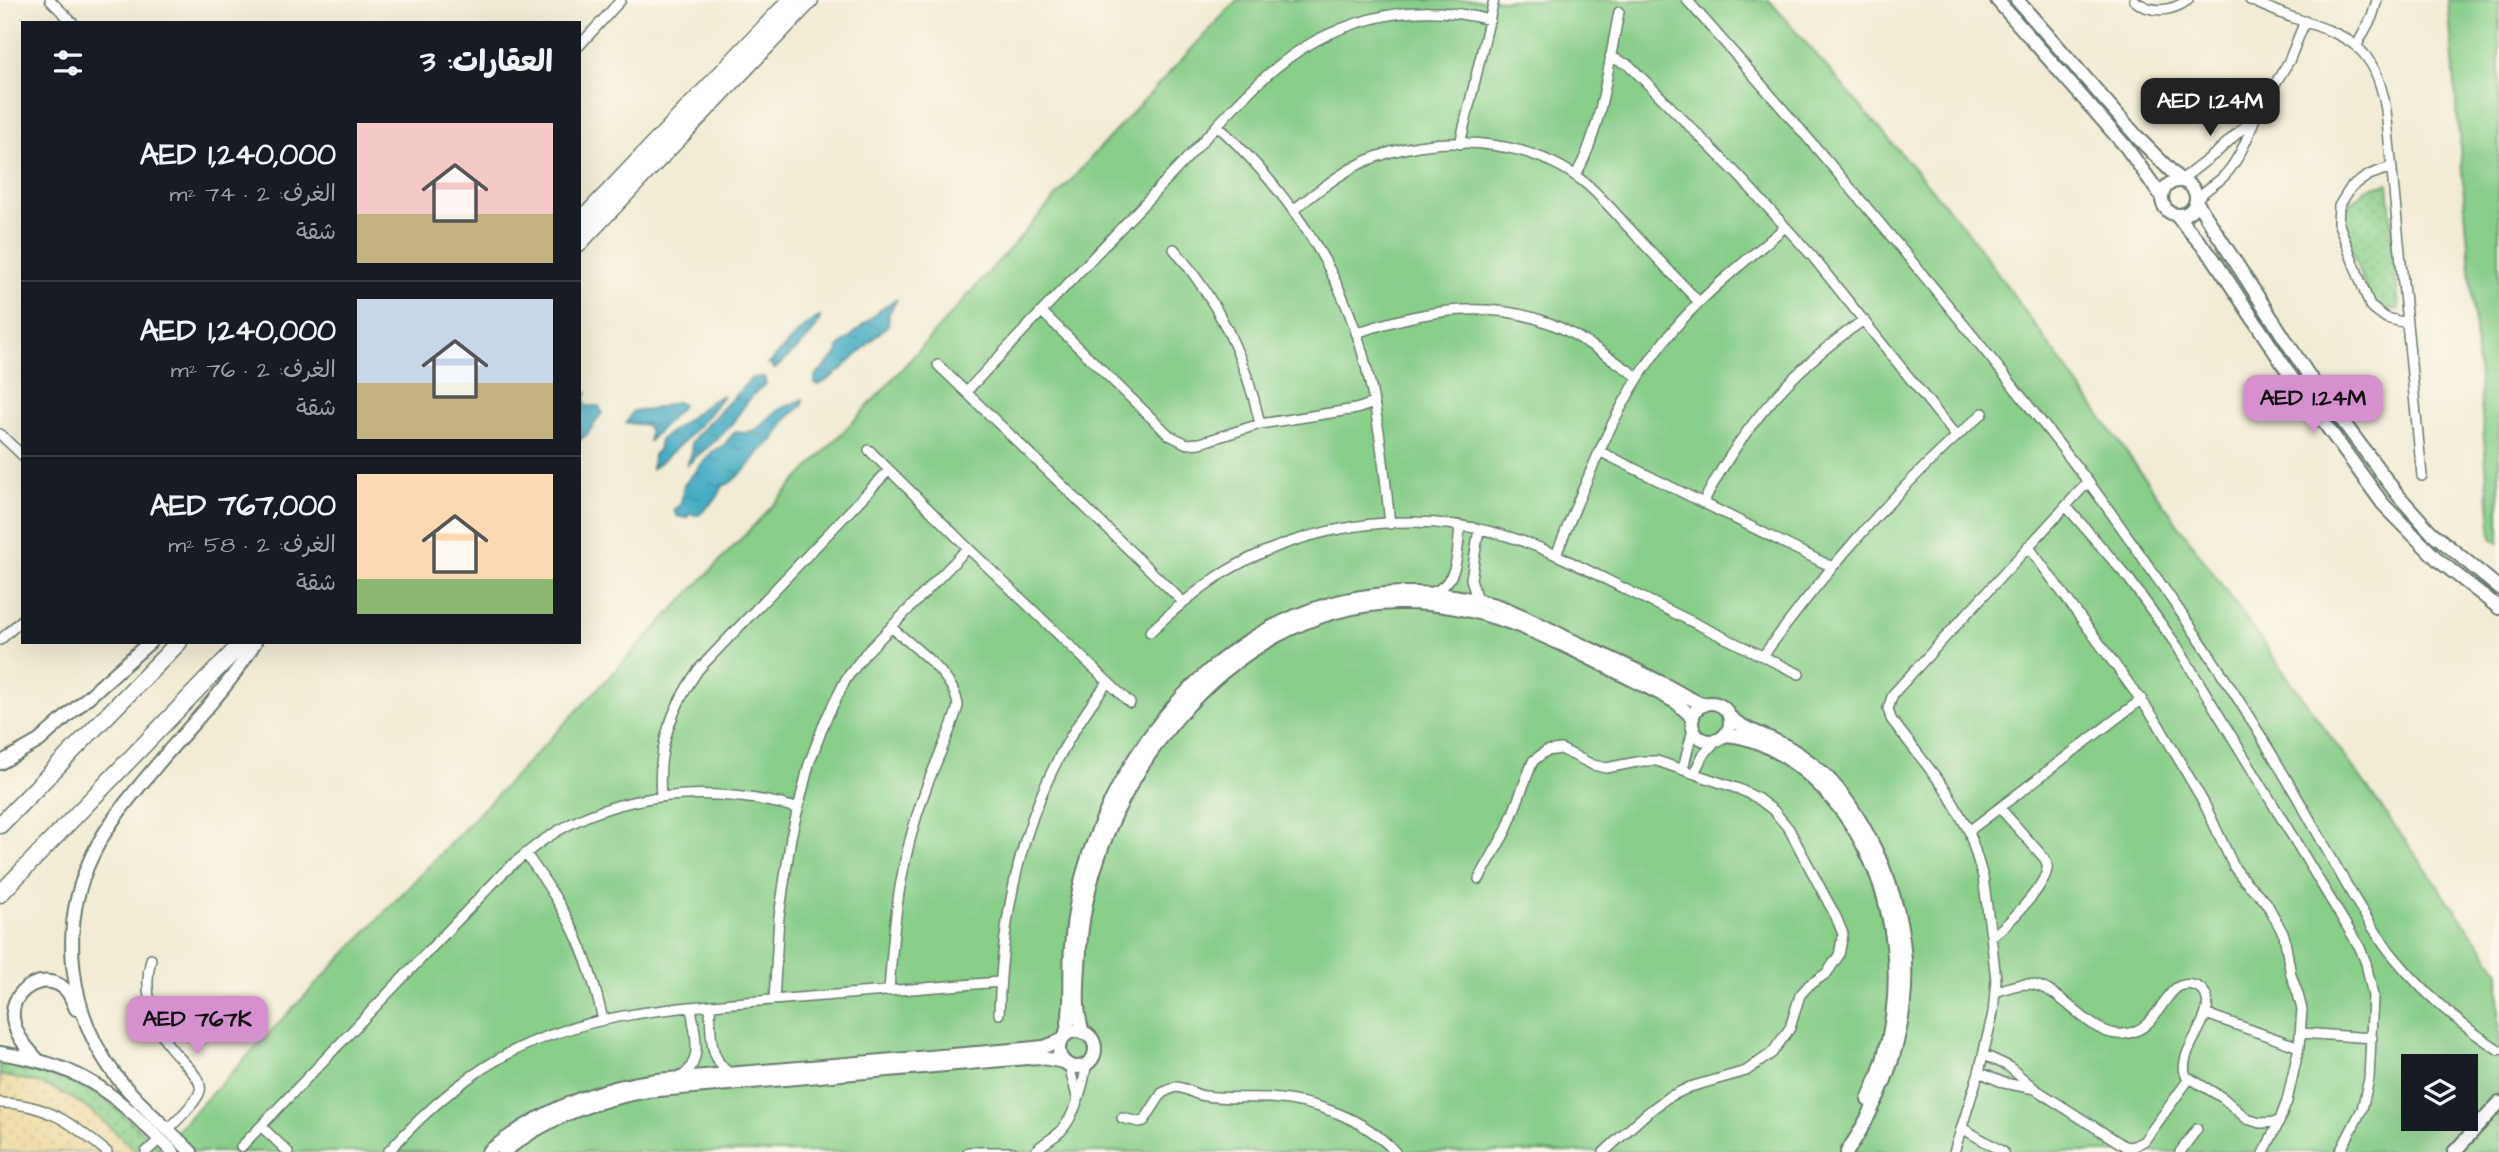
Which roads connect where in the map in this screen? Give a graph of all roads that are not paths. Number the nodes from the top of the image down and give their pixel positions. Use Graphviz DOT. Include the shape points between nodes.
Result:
graph roads {
  1 [pos="50,0"];
  2 [pos="621,0"];
  3 [pos="792,0"];
  4 [pos="810,0"];
  5 [pos="1494,0"];
  6 [pos="1687,0"];
  7 [pos="1997,0"];
  8 [pos="2017,0"];
  9 [pos="2134,0"];
  10 [pos="2188,0"];
  11 [pos="2250,0"];
  12 [pos="2377,0"];
  13 [pos="1619,12"];
  14 [pos="1490,20"];
  15 [pos="71,21"];
  16 [pos="2305,21"];
  17 [pos="581,44"];
  18 [pos="2357,45"];
  19 [pos="1610,57"];
  20 [pos="2255,117"];
  21 [pos="1218,125"];
  22 [pos="1460,144"];
  23 [pos="2216,153"];
  24 [pos="2231,166"];
  25 [pos="2391,167"];
  26 [pos="1575,176"];
  27 [pos="2180,180"];
  28 [pos="2162,197"];
  29 [pos="2196,200"];
  30 [pos="1293,210"];
  31 [pos="2176,215"];
  32 [pos="581,221"];
  33 [pos="1785,227"];
  34 [pos="581,241"];
  35 [pos="1174,248"];
  36 [pos="1699,302"];
  37 [pos="1042,312"];
  38 [pos="1864,320"];
  39 [pos="2407,323"];
  40 [pos="1356,333"];
  41 [pos="938,365"];
  42 [pos="1638,377"];
  43 [pos="966,392"];
  44 [pos="1374,403"];
  45 [pos="1983,413"];
  46 [pos="1260,424"];
  47 [pos="0,434"];
  48 [pos="1956,436"];
  49 [pos="869,450"];
  50 [pos="1599,451"];
  51 [pos="21,454"];
  52 [pos="889,470"];
  53 [pos="2422,476"];
  54 [pos="2088,482"];
  55 [pos="1703,503"];
  56 [pos="2066,506"];
  57 [pos="1390,524"];
  58 [pos="1460,526"];
  59 [pos="1479,529"];
  60 [pos="2028,547"];
  61 [pos="968,548"];
  62 [pos="1556,555"];
  63 [pos="1456,556"];
  64 [pos="1474,559"];
  65 [pos="1832,567"];
  66 [pos="2499,588"];
  67 [pos="1431,593"];
  68 [pos="1477,600"];
  69 [pos="1184,602"];
  70 [pos="2499,608"];
  71 [pos="21,621"];
  72 [pos="891,627"];
  73 [pos="1150,632"];
  74 [pos="0,640"];
  75 [pos="148,644"];
  76 [pos="177,644"];
  77 [pos="241,644"];
  78 [pos="254,644"];
  79 [pos="1763,656"];
  80 [pos="1799,674"];
  81 [pos="1108,682"];
  82 [pos="2141,699"];
  83 [pos="1130,703"];
  84 [pos="1704,705"];
  85 [pos="1729,716"];
  86 [pos="1693,724"];
  87 [pos="1720,738"];
  88 [pos="0,763"];
  89 [pos="1683,769"];
  90 [pos="1693,773"];
  91 [pos="662,796"];
  92 [pos="797,808"];
  93 [pos="2000,808"];
  94 [pos="0,825"];
  95 [pos="1969,831"];
  96 [pos="526,854"];
  97 [pos="1479,878"];
  98 [pos="0,894"];
  99 [pos="1991,936"];
  100 [pos="151,959"];
  101 [pos="1000,982"];
  102 [pos="889,991"];
  103 [pos="1996,992"];
  104 [pos="775,1000"];
  105 [pos="710,1005"];
  106 [pos="691,1007"];
  107 [pos="999,1014"];
  108 [pos="2206,1014"];
  109 [pos="603,1020"];
  110 [pos="87,1024"];
  111 [pos="1083,1033"];
  112 [pos="2301,1033"];
  113 [pos="1063,1038"];
  114 [pos="2372,1038"];
  115 [pos="2300,1047"];
  116 [pos="2499,1050"];
  117 [pos="0,1053"];
  118 [pos="1984,1055"];
  119 [pos="37,1059"];
  120 [pos="1067,1064"];
  121 [pos="1086,1064"];
  122 [pos="1979,1072"];
  123 [pos="732,1074"];
  124 [pos="680,1078"];
  125 [pos="2189,1079"];
  126 [pos="2035,1088"];
  127 [pos="1077,1097"];
  128 [pos="2499,1103"];
  129 [pos="0,1104"];
  130 [pos="1122,1118"];
  131 [pos="2279,1122"];
  132 [pos="262,1126"];
  133 [pos="1962,1128"];
  134 [pos="2197,1129"];
  135 [pos="164,1134"];
  136 [pos="2113,1140"];
  137 [pos="241,1147"];
  138 [pos="107,1152"];
  139 [pos="146,1152"];
  140 [pos="173,1152"];
  141 [pos="191,1152"];
  142 [pos="288,1152"];
  143 [pos="388,1152"];
  144 [pos="488,1152"];
  145 [pos="504,1152"];
  146 [pos="968,1152"];
  147 [pos="1013,1152"];
  148 [pos="1035,1152"];
  149 [pos="1395,1152"];
  150 [pos="1604,1152"];
  151 [pos="1836,1152"];
  152 [pos="1847,1152"];
  153 [pos="1954,1152"];
  154 [pos="2003,1152"];
  155 [pos="2114,1152"];
  156 [pos="2179,1152"];
  157 [pos="2264,1152"];
  158 [pos="2340,1152"];
  159 [pos="2454,1152"];
  1 -- 15 [label="street"];
  2 -- 17 [label="street"];
  3 -- 32 [label="highway"];
  4 -- 34 [label="highway"];
  5 -- 14 [label="street"];
  6 -- 54 [label="street" via="1884,226"];
  7 -- 28 [label="street" via="2126,147"];
  8 -- 27 [label="street"];
  9 -- 10 [label="street" via="2159,10"];
  11 -- 16 [label="street"];
  12 -- 18 [label="street"];
  13 -- 19 [label="street"];
  14 -- 21 [label="street" via="1422,10 1351,25 1312,42 1283,62"];
  14 -- 22 [label="street"];
  16 -- 18 [label="street"];
  16 -- 20 [label="street" via="2289,61"];
  18 -- 25 [label="street" via="2381,86"];
  19 -- 26 [label="street" via="1591,145"];
  19 -- 33 [label="street" via="1629,65"];
  20 -- 23 [label="street"];
  20 -- 24 [label="street"];
  21 -- 30 [label="street"];
  21 -- 37 [label="street"];
  22 -- 26 [label="street" via="1528,154"];
  22 -- 30 [label="street" via="1408,148 1375,157 1336,178"];
  23 -- 24 [label="street" via="2228,158"];
  23 -- 27 [label="street"];
  24 -- 29 [label="street"];
  25 -- 39 [label="street"];
  25 -- 39 [label="street" via="2351,187 2339,206 2338,222 2370,306 2386,318"];
  26 -- 36 [label="street"];
  27 -- 28 [label="street" via="2165,187"];
  27 -- 29 [label="street" via="2191,185"];
  28 -- 31 [label="street" via="2164,206"];
  29 -- 31 [label="street" via="2189,212"];
  29 -- 66 [label="street" via="2309,376 2396,494 2431,532"];
  30 -- 40 [label="street" via="1329,268"];
  31 -- 70 [label="street" via="2213,258 2296,384 2400,524"];
  33 -- 36 [label="street"];
  33 -- 38 [label="street"];
  35 -- 46 [label="street" via="1225,321 1246,371"];
  36 -- 42 [label="street"];
  37 -- 43 [label="street"];
  37 -- 46 [label="street" via="1174,439 1200,443"];
  38 -- 48 [label="street"];
  38 -- 55 [label="street" via="1811,360 1764,408 1724,463"];
  39 -- 53 [label="street"];
  40 -- 42 [label="street" via="1427,313 1503,311 1562,328"];
  40 -- 44 [label="street"];
  41 -- 43 [label="street"];
  42 -- 50 [label="street"];
  43 -- 69 [label="street"];
  44 -- 46 [label="street"];
  44 -- 57 [label="street"];
  45 -- 48 [label="street"];
  47 -- 51 [label="street"];
  48 -- 65 [label="street" via="1881,510"];
  49 -- 52 [label="street"];
  50 -- 55 [label="street"];
  50 -- 62 [label="street"];
  52 -- 61 [label="street"];
  52 -- 91 [label="street" via="698,670 668,725 660,766"];
  54 -- 56 [label="street"];
  54 -- 116 [label="street" via="2182,614 2268,747 2389,950 2444,1010"];
  55 -- 65 [label="street"];
  56 -- 60 [label="street"];
  56 -- 114 [label="street" via="2129,579 2177,646 2352,933 2370,980"];
  57 -- 58 [label="street"];
  57 -- 69 [label="street" via="1323,533 1270,550 1221,575"];
  58 -- 59 [label="street"];
  58 -- 63 [label="street"];
  59 -- 62 [label="street"];
  59 -- 64 [label="street"];
  60 -- 82 [label="street"];
  60 -- 95 [label="street" via="1893,694 1889,704 1892,719 1947,790"];
  61 -- 72 [label="street"];
  61 -- 81 [label="street"];
  62 -- 79 [label="street"];
  63 -- 64 [label="street"];
  63 -- 67 [label="street" via="1449,581"];
  64 -- 68 [label="street" via="1471,579"];
  65 -- 79 [label="street"];
  67 -- 68 [label="street"];
  67 -- 113 [label="street" via="1338,601 1271,626 1209,671 1159,725 1113,797 1088,858 1073,923"];
  68 -- 84 [label="street" via="1514,612"];
  69 -- 73 [label="street"];
  71 -- 74 [label="street"];
  72 -- 92 [label="street" via="854,668 832,704"];
  72 -- 102 [label="street" via="953,686 958,706 924,792 900,877"];
  75 -- 88 [label="street" via="39,741"];
  76 -- 94 [label="highway"];
  77 -- 98 [label="highway"];
  78 -- 110 [label="street" via="230,680 119,812 93,855 82,882 72,934 75,983"];
  79 -- 80 [label="street"];
  81 -- 83 [label="street"];
  81 -- 101 [label="street" via="1060,753 1039,798 1014,877"];
  82 -- 93 [label="street"];
  82 -- 112 [label="street" via="2189,775 2234,867 2266,902 2284,935 2300,1001"];
  84 -- 85 [label="street" via="1719,705"];
  84 -- 86 [label="street" via="1697,710"];
  85 -- 87 [label="street" via="1730,726"];
  85 -- 152 [label="street" via="1744,728 1794,750 1832,782 1871,840 1893,894 1905,964 1900,1036 1879,1097"];
  86 -- 87 [label="street" via="1702,739"];
  86 -- 89 [label="street"];
  86 -- 111 [label="street" via="1677,703 1647,687 1525,628 1470,609 1376,604 1322,616 1271,638 1220,677 1175,721 1140,769 1114,817 1096,862 1083,921 1077,998"];
  87 -- 90 [label="street"];
  87 -- 151 [label="street" via="1742,737 1776,752 1822,788 1862,845 1888,911 1896,970 1888,1040 1869,1098"];
  89 -- 90 [label="street"];
  89 -- 97 [label="street" via="1650,761 1606,768 1561,749 1541,753"];
  90 -- 150 [label="street" via="1748,793 1784,822 1836,917 1843,934 1841,948 1832,967 1800,995 1785,1037 1764,1060 1746,1072 1667,1098"];
  91 -- 92 [label="street" via="721,794"];
  91 -- 96 [label="street" via="599,811 571,823"];
  92 -- 104 [label="street" via="779,917"];
  93 -- 95 [label="street"];
  93 -- 99 [label="street" via="2045,859 2048,869 2014,917"];
  95 -- 99 [label="street" via="1983,877"];
  96 -- 109 [label="street" via="570,919 591,971"];
  96 -- 132 [label="street"];
  99 -- 103 [label="street"];
  100 -- 135 [label="street" via="147,980 156,1023 201,1086 198,1096"];
  101 -- 102 [label="street"];
  101 -- 107 [label="street"];
  102 -- 104 [label="street"];
  103 -- 108 [label="street" via="2019,985 2043,987 2099,1027 2120,1034 2144,1027 2174,990 2185,985 2206,995"];
  103 -- 118 [label="street"];
  104 -- 105 [label="street"];
  105 -- 106 [label="street"];
  105 -- 123 [label="street" via="715,1056"];
  106 -- 109 [label="street"];
  106 -- 124 [label="street" via="697,1055"];
  108 -- 115 [label="street"];
  108 -- 125 [label="street" via="2184,1066"];
  109 -- 143 [label="street" via="535,1041 496,1061 417,1122"];
  110 -- 119 [label="street" via="60,985 41,981 29,986 16,1001 14,1021 21,1040"];
  110 -- 135 [label="street" via="116,1076"];
  111 -- 113 [label="street"];
  111 -- 121 [label="street" via="1094,1047"];
  112 -- 114 [label="street"];
  112 -- 115 [label="street"];
  113 -- 120 [label="street" via="1059,1049"];
  113 -- 123 [label="street" via="1024,1049"];
  114 -- 158 [label="street" via="2367,1095"];
  115 -- 131 [label="street"];
  117 -- 119 [label="street"];
  118 -- 122 [label="street"];
  118 -- 126 [label="street"];
  119 -- 135 [label="street" via="79,1074"];
  120 -- 121 [label="street"];
  120 -- 127 [label="street"];
  120 -- 145 [label="street" via="1038,1057 638,1093 564,1115"];
  121 -- 127 [label="street"];
  122 -- 126 [label="street" via="2004,1083"];
  122 -- 133 [label="street"];
  123 -- 124 [label="street"];
  124 -- 144 [label="street" via="627,1084 582,1097 534,1120"];
  125 -- 131 [label="street" via="2215,1092 2247,1119"];
  125 -- 136 [label="street" via="2141,1143 2126,1147"];
  126 -- 136 [label="street"];
  127 -- 148 [label="street" via="1065,1125"];
  128 -- 159 [label="street"];
  129 -- 138 [label="street" via="59,1116"];
  130 -- 149 [label="street" via="1144,1121 1162,1093 1175,1087 1206,1097 1283,1099 1352,1120"];
  131 -- 157 [label="street"];
  132 -- 137 [label="street"];
  132 -- 142 [label="street"];
  133 -- 153 [label="street"];
  133 -- 154 [label="street"];
  134 -- 156 [label="street"];
  135 -- 139 [label="street"];
  135 -- 140 [label="street"];
  135 -- 141 [label="street"];
  136 -- 155 [label="street"];
  146 -- 147 [label="street"];
}
